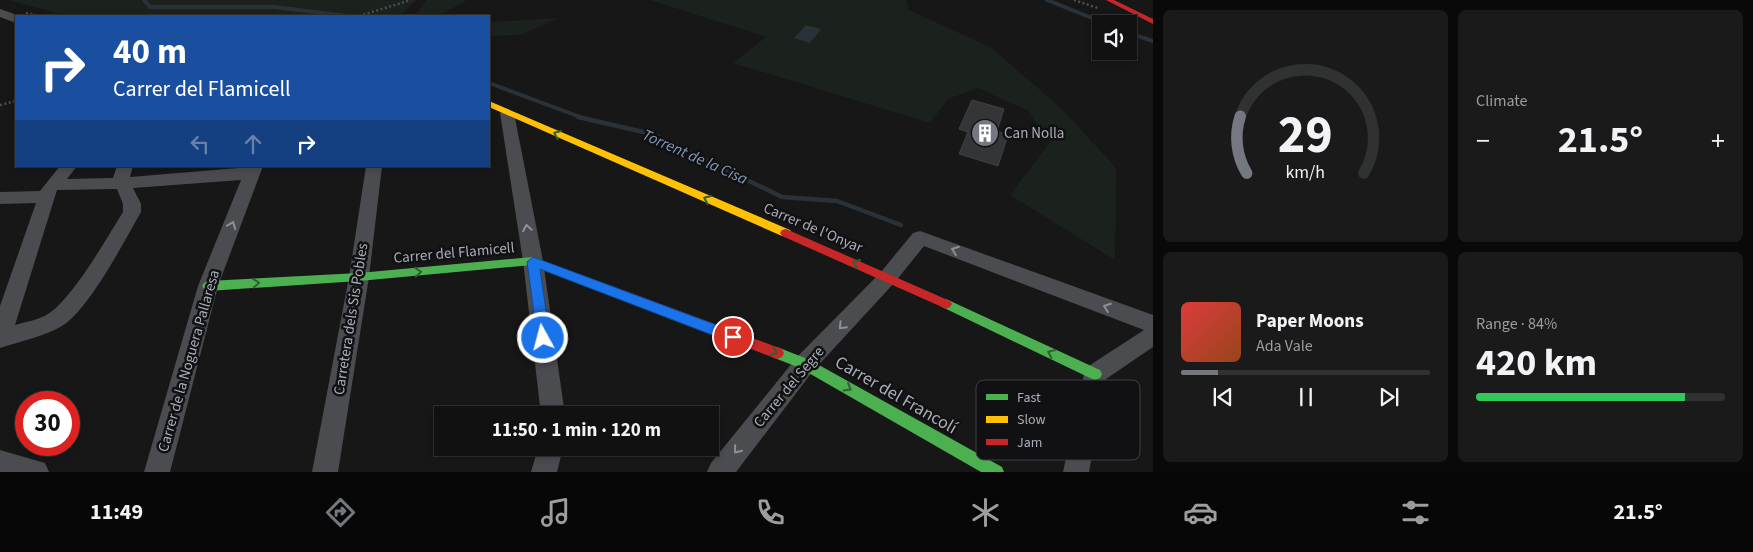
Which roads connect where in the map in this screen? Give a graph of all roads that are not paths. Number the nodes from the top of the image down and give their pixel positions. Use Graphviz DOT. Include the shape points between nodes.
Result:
graph roads {
  1 [pos="1108,0"];
  2 [pos="0,13"];
  3 [pos="15,18"];
  4 [pos="1150,20"];
  5 [pos="490,104"];
  6 [pos="507,113"];
  7 [pos="68,167"];
  8 [pos="374,167"];
  9 [pos="253,170"];
  10 [pos="124,174"];
  11 [pos="50,191"];
  12 [pos="0,198"];
  13 [pos="920,238"];
  14 [pos="533,262"];
  15 [pos="359,277"];
  16 [pos="888,277"];
  17 [pos="208,286"];
  18 [pos="1153,324"];
  19 [pos="1153,335"];
  20 [pos="0,338"];
  21 [pos="806,364"];
  22 [pos="1095,374"];
  23 [pos="1094,380"];
  24 [pos="552,406"];
  25 [pos="549,456"];
  26 [pos="0,462"];
  27 [pos="36,472"];
  28 [pos="157,472"];
  29 [pos="325,472"];
  30 [pos="544,472"];
  31 [pos="720,472"];
  32 [pos="996,472"];
  1 -- 4 [label="street"];
  2 -- 3 [label="street"];
  5 -- 6 [label="street, Carrer de l'Onyar"];
  14 -- 6 [label="street, one-way"];
  16 -- 6 [label="street, Carrer de l'Onyar, one-way"];
  7 -- 11 [label="street"];
  8 -- 15 [label="street, Carretera dels Sis Pobles"];
  9 -- 10 [label="street"];
  17 -- 9 [label="street, Carrer de la Noguera Pallaresa, one-way"];
  10 -- 11 [label="street"];
  10 -- 20 [label="street" via="132,212 78,297 54,321"];
  11 -- 12 [label="street"];
  11 -- 20 [label="street"];
  13 -- 16 [label="street, Carrer del Segre"];
  18 -- 13 [label="street, one-way"];
  15 -- 14 [label="street, Carrer del Flamicell, one-way"];
  14 -- 21 [label="street, Carrer del Flamicell, one-way"];
  14 -- 24 [label="street"];
  17 -- 15 [label="street, Carrer del Flamicell, one-way"];
  15 -- 29 [label="street, Carretera dels Sis Pobles"];
  16 -- 21 [label="street, Carrer del Segre, one-way"];
  22 -- 16 [label="street, Carrer de l'Onyar, one-way"];
  17 -- 28 [label="street, Carrer de la Noguera Pallaresa"];
  19 -- 22 [label="street"];
  21 -- 31 [label="street, Carrer del Segre, one-way"];
  21 -- 32 [label="street, Carrer del Francolí, one-way"];
  22 -- 23 [label="street"];
  25 -- 30 [label="street"];
  26 -- 27 [label="street"];
}
